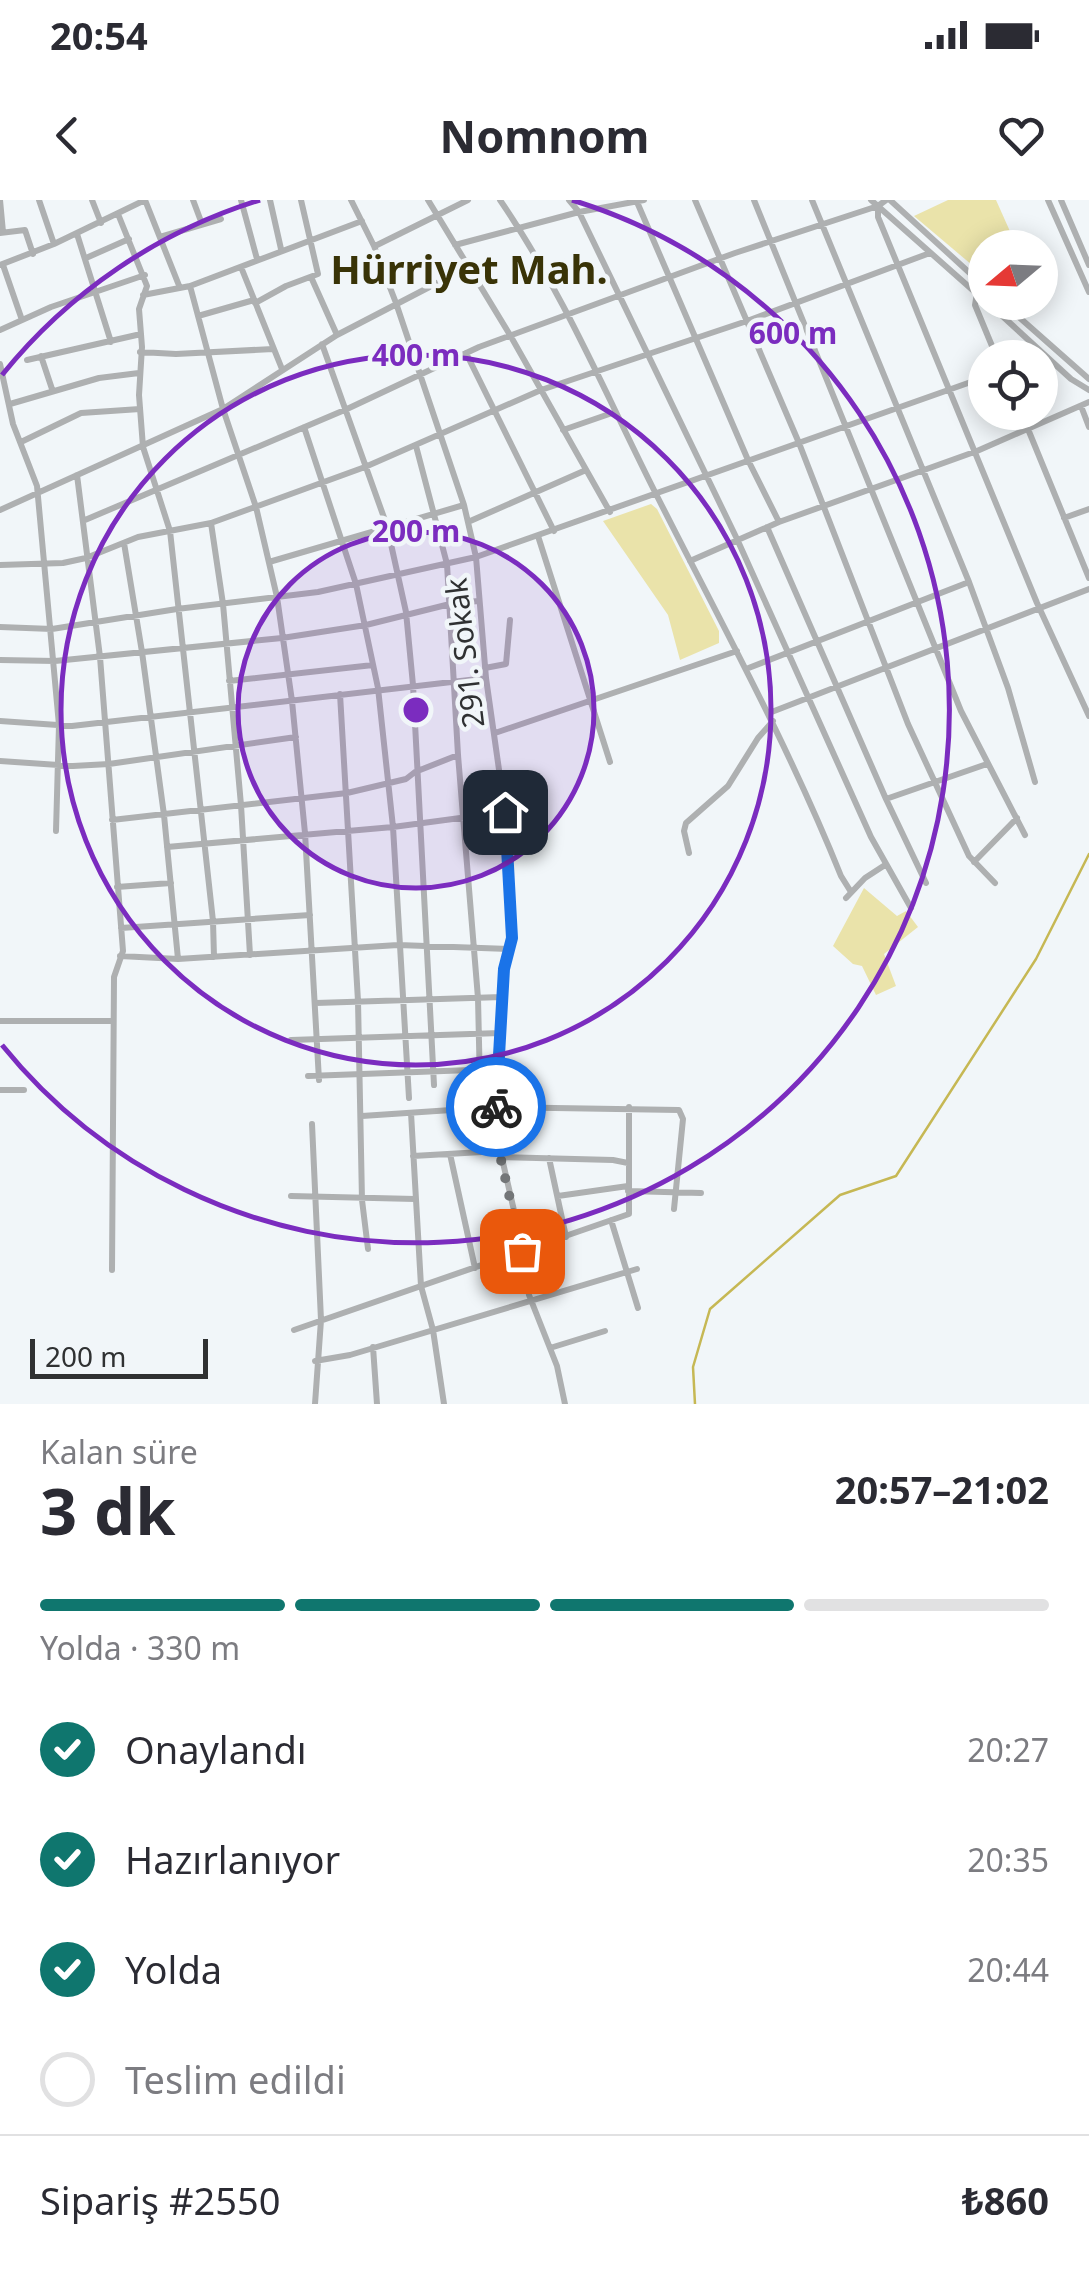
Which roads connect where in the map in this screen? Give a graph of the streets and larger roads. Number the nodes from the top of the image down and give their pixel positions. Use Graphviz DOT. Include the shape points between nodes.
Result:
graph roads {
  1 [pos="0,200"];
  2 [pos="39,200"];
  3 [pos="92,200"];
  4 [pos="145,200"];
  5 [pos="193,200"];
  6 [pos="240,200"];
  7 [pos="270,200"];
  8 [pos="302,200"];
  9 [pos="351,200"];
  10 [pos="428,200"];
  11 [pos="468,200"];
  12 [pos="500,200"];
  13 [pos="568,200"];
  14 [pos="696,200"];
  15 [pos="754,200"];
  16 [pos="812,200"];
  17 [pos="888,200"];
  18 [pos="1048,200"];
  19 [pos="1061,200"];
  20 [pos="640,201"];
  21 [pos="875,203"];
  22 [pos="579,212"];
  23 [pos="118,214"];
  24 [pos="438,215"];
  25 [pos="221,219"];
  26 [pos="362,221"];
  27 [pos="102,223"];
  28 [pos="202,224"];
  29 [pos="822,224"];
  30 [pos="519,228"];
  31 [pos="1,233"];
  32 [pos="77,234"];
  33 [pos="160,237"];
  34 [pos="311,238"];
  35 [pos="129,239"];
  36 [pos="772,241"];
  37 [pos="54,244"];
  38 [pos="456,245"];
  39 [pos="374,246"];
  40 [pos="281,250"];
  41 [pos="930,253"];
  42 [pos="34,254"];
  43 [pos="86,258"];
  44 [pos="256,259"];
  45 [pos="720,259"];
  46 [pos="1,265"];
  47 [pos="1089,265"];
  48 [pos="240,266"];
  49 [pos="899,266"];
  50 [pos="468,267"];
  51 [pos="968,272"];
  52 [pos="145,275"];
  53 [pos="312,277"];
  54 [pos="671,278"];
  55 [pos="849,285"];
  56 [pos="968,285"];
  57 [pos="190,286"];
  58 [pos="180,288"];
  59 [pos="96,290"];
  60 [pos="1089,292"];
  61 [pos="143,295"];
  62 [pos="620,296"];
  63 [pos="254,302"];
  64 [pos="796,302"];
  65 [pos="396,303"];
  66 [pos="569,314"];
  67 [pos="198,316"];
  68 [pos="22,320"];
  69 [pos="1004,320"];
  70 [pos="1022,320"];
  71 [pos="747,321"];
  72 [pos="0,330"];
  73 [pos="141,334"];
  74 [pos="337,335"];
  75 [pos="510,335"];
  76 [pos="696,338"];
  77 [pos="1023,340"];
  78 [pos="111,342"];
  79 [pos="322,344"];
  80 [pos="273,348"];
  81 [pos="140,352"];
  82 [pos="207,353"];
  83 [pos="466,353"];
  84 [pos="648,354"];
  85 [pos="41,356"];
  86 [pos="26,360"];
  87 [pos="0,364"];
  88 [pos="282,369"];
  89 [pos="1058,370"];
  90 [pos="596,372"];
  91 [pos="139,373"];
  92 [pos="421,374"];
  93 [pos="1089,379"];
  94 [pos="2,383"];
  95 [pos="968,384"];
  96 [pos="52,390"];
  97 [pos="541,390"];
  98 [pos="951,390"];
  99 [pos="1089,390"];
  100 [pos="9,404"];
  101 [pos="1085,404"];
  102 [pos="140,409"];
  103 [pos="222,409"];
  104 [pos="347,409"];
  105 [pos="899,410"];
  106 [pos="615,412"];
  107 [pos="494,413"];
  108 [pos="1058,416"];
  109 [pos="848,426"];
  110 [pos="304,427"];
  111 [pos="1089,427"];
  112 [pos="564,430"];
  113 [pos="1026,430"];
  114 [pos="1028,430"];
  115 [pos="440,435"];
  116 [pos="21,442"];
  117 [pos="798,444"];
  118 [pos="416,446"];
  119 [pos="143,448"];
  120 [pos="977,450"];
  121 [pos="239,452"];
  122 [pos="748,460"];
  123 [pos="365,467"];
  124 [pos="587,470"];
  125 [pos="924,471"];
  126 [pos="78,474"];
  127 [pos="705,476"];
  128 [pos="324,482"];
  129 [pos="874,488"];
  130 [pos="155,490"];
  131 [pos="536,492"];
  132 [pos="37,496"];
  133 [pos="657,496"];
  134 [pos="464,505"];
  135 [pos="256,507"];
  136 [pos="822,507"];
  137 [pos="1089,509"];
  138 [pos="0,510"];
  139 [pos="610,512"];
  140 [pos="436,513"];
  141 [pos="1064,518"];
  142 [pos="85,520"];
  143 [pos="468,522"];
  144 [pos="779,522"];
  145 [pos="211,523"];
  146 [pos="387,526"];
  147 [pos="767,527"];
  148 [pos="170,531"];
  149 [pos="554,531"];
  150 [pos="538,536"];
  151 [pos="738,539"];
  152 [pos="343,540"];
  153 [pos="124,543"];
  154 [pos="476,557"];
  155 [pos="86,558"];
  156 [pos="690,560"];
  157 [pos="268,562"];
  158 [pos="447,564"];
  159 [pos="0,565"];
  160 [pos="43,566"];
  161 [pos="399,575"];
  162 [pos="1089,578"];
  163 [pos="969,582"];
  164 [pos="356,584"];
  165 [pos="1089,589"];
  166 [pos="276,597"];
  167 [pos="478,601"];
  168 [pos="916,602"];
  169 [pos="223,604"];
  170 [pos="450,604"];
  171 [pos="1040,608"];
  172 [pos="177,609"];
  173 [pos="406,612"];
  174 [pos="136,616"];
  175 [pos="510,620"];
  176 [pos="94,622"];
  177 [pos="866,622"];
  178 [pos="366,624"];
  179 [pos="0,626"];
  180 [pos="52,629"];
  181 [pos="986,630"];
  182 [pos="282,638"];
  183 [pos="816,641"];
  184 [pos="226,644"];
  185 [pos="934,646"];
  186 [pos="183,647"];
  187 [pos="142,652"];
  188 [pos="737,652"];
  189 [pos="789,652"];
  190 [pos="100,657"];
  191 [pos="0,660"];
  192 [pos="55,661"];
  193 [pos="373,664"];
  194 [pos="886,668"];
  195 [pos="746,669"];
  196 [pos="486,673"];
  197 [pos="288,674"];
  198 [pos="230,681"];
  199 [pos="454,681"];
  200 [pos="412,685"];
  201 [pos="378,688"];
  202 [pos="836,688"];
  203 [pos="340,694"];
  204 [pos="808,696"];
  205 [pos="590,700"];
  206 [pos="292,701"];
  207 [pos="231,708"];
  208 [pos="189,714"];
  209 [pos="1089,716"];
  210 [pos="149,717"];
  211 [pos="771,717"];
  212 [pos="0,721"];
  213 [pos="102,721"];
  214 [pos="59,725"];
  215 [pos="496,733"];
  216 [pos="296,737"];
  217 [pos="234,748"];
  218 [pos="193,752"];
  219 [pos="458,754"];
  220 [pos="156,758"];
  221 [pos="0,761"];
  222 [pos="610,762"];
  223 [pos="108,764"];
  224 [pos="986,764"];
  225 [pos="59,765"];
  226 [pos="415,772"];
  227 [pos="934,780"];
  228 [pos="1034,782"];
  229 [pos="388,784"];
  230 [pos="346,794"];
  231 [pos="302,799"];
  232 [pos="886,800"];
  233 [pos="241,805"];
  234 [pos="202,810"];
  235 [pos="505,812"];
  236 [pos="164,815"];
  237 [pos="464,816"];
  238 [pos="1017,818"];
  239 [pos="112,820"];
  240 [pos="418,822"];
  241 [pos="393,827"];
  242 [pos="56,830"];
  243 [pos="349,830"];
  244 [pos="305,833"];
  245 [pos="1025,835"];
  246 [pos="244,841"];
  247 [pos="205,845"];
  248 [pos="167,847"];
  249 [pos="690,853"];
  250 [pos="974,862"];
  251 [pos="885,865"];
  252 [pos="994,882"];
  253 [pos="926,883"];
  254 [pos="172,884"];
  255 [pos="117,888"];
  256 [pos="910,908"];
  257 [pos="310,915"];
  258 [pos="248,918"];
  259 [pos="213,920"];
  260 [pos="176,923"];
  261 [pos="120,928"];
  262 [pos="398,946"];
  263 [pos="426,946"];
  264 [pos="474,946"];
  265 [pos="356,947"];
  266 [pos="510,948"];
  267 [pos="313,950"];
  268 [pos="250,955"];
  269 [pos="120,956"];
  270 [pos="214,957"];
  271 [pos="178,958"];
  272 [pos="428,998"];
  273 [pos="478,998"];
  274 [pos="502,998"];
  275 [pos="402,999"];
  276 [pos="358,1001"];
  277 [pos="316,1003"];
  278 [pos="0,1021"];
  279 [pos="113,1021"];
  280 [pos="479,1033"];
  281 [pos="500,1033"];
  282 [pos="431,1036"];
  283 [pos="405,1037"];
  284 [pos="360,1038"];
  285 [pos="291,1040"];
  286 [pos="319,1040"];
  287 [pos="480,1069"];
  288 [pos="498,1069"];
  289 [pos="433,1071"];
  290 [pos="407,1072"];
  291 [pos="361,1074"];
  292 [pos="308,1076"];
  293 [pos="320,1078"];
  294 [pos="434,1085"];
  295 [pos="480,1086"];
  296 [pos="0,1090"];
  297 [pos="24,1090"];
  298 [pos="409,1098"];
  299 [pos="496,1107"];
  300 [pos="630,1107"];
  301 [pos="411,1113"];
  302 [pos="362,1116"];
  303 [pos="312,1124"];
  304 [pos="450,1154"];
  305 [pos="500,1154"];
  306 [pos="413,1156"];
  307 [pos="549,1158"];
  308 [pos="628,1163"];
  309 [pos="628,1188"];
  310 [pos="676,1193"];
  311 [pos="702,1193"];
  312 [pos="290,1196"];
  313 [pos="558,1196"];
  314 [pos="318,1197"];
  315 [pos="415,1199"];
  316 [pos="362,1200"];
  317 [pos="674,1209"];
  318 [pos="611,1220"];
  319 [pos="566,1236"];
  320 [pos="368,1249"];
  321 [pos="522,1251"];
  322 [pos="475,1268"];
  323 [pos="112,1270"];
  324 [pos="633,1270"];
  325 [pos="421,1286"];
  326 [pos="531,1300"];
  327 [pos="638,1308"];
  328 [pos="321,1320"];
  329 [pos="294,1330"];
  330 [pos="433,1330"];
  331 [pos="605,1331"];
  332 [pos="374,1346"];
  333 [pos="550,1348"];
  334 [pos="316,1360"];
  335 [pos="315,1404"];
  336 [pos="376,1404"];
  337 [pos="444,1404"];
  338 [pos="565,1404"];
  1 -- 31 [label="street"];
  2 -- 37 [label="street"];
  3 -- 27 [label="street"];
  4 -- 23 [label="street"];
  4 -- 33 [label="street"];
  5 -- 28 [label="street"];
  6 -- 44 [label="street"];
  7 -- 40 [label="street"];
  8 -- 34 [label="street"];
  9 -- 26 [label="street, 291. Sokak"];
  10 -- 24 [label="street"];
  11 -- 24 [label="street"];
  12 -- 30 [label="street"];
  13 -- 22 [label="street"];
  14 -- 45 [label="street"];
  15 -- 36 [label="street"];
  16 -- 29 [label="street"];
  17 -- 21 [label="street"];
  17 -- 51 [label="street"];
  18 -- 60 [label="street"];
  19 -- 47 [label="street"];
  20 -- 22 [label="street"];
  20 -- 54 [label="street"];
  21 -- 29 [label="street"];
  21 -- 41 [label="street"];
  21 -- 49 [label="street"];
  22 -- 30 [label="street"];
  22 -- 62 [label="street"];
  23 -- 27 [label="street"];
  23 -- 35 [label="street"];
  24 -- 38 [label="street"];
  24 -- 39 [label="street"];
  25 -- 28 [label="street"];
  26 -- 34 [label="street"];
  26 -- 39 [label="street, 291. Sokak"];
  27 -- 32 [label="street"];
  28 -- 33 [label="street"];
  29 -- 36 [label="street"];
  29 -- 55 [label="street"];
  30 -- 38 [label="street"];
  30 -- 66 [label="street"];
  31 -- 42 [label="street" via="25,230"];
  32 -- 37 [label="street"];
  32 -- 43 [label="street"];
  33 -- 58 [label="street"];
  34 -- 40 [label="street"];
  34 -- 53 [label="street" via="318,271"];
  35 -- 43 [label="street"];
  35 -- 52 [label="street"];
  36 -- 45 [label="street"];
  36 -- 64 [label="street"];
  37 -- 42 [label="street"];
  38 -- 50 [label="street"];
  39 -- 65 [label="street, 291. Sokak"];
  40 -- 44 [label="street"];
  41 -- 49 [label="street"];
  41 -- 56 [label="street"];
  42 -- 46 [label="street"];
  43 -- 59 [label="street"];
  44 -- 48 [label="street"];
  45 -- 54 [label="street"];
  45 -- 71 [label="street"];
  46 -- 68 [label="street"];
  48 -- 57 [label="street"];
  48 -- 63 [label="street"];
  49 -- 55 [label="street"];
  49 -- 98 [label="street"];
  50 -- 65 [label="street"];
  50 -- 75 [label="street"];
  52 -- 59 [label="street"];
  52 -- 61 [label="street"];
  53 -- 63 [label="street"];
  53 -- 74 [label="street"];
  54 -- 62 [label="street"];
  54 -- 76 [label="street"];
  55 -- 64 [label="street"];
  55 -- 105 [label="street"];
  57 -- 58 [label="street"];
  57 -- 67 [label="street"];
  58 -- 61 [label="street"];
  59 -- 68 [label="street"];
  59 -- 78 [label="street"];
  61 -- 73 [label="street"];
  62 -- 66 [label="street"];
  62 -- 84 [label="street"];
  63 -- 67 [label="street"];
  63 -- 80 [label="street"];
  64 -- 71 [label="street"];
  64 -- 109 [label="street"];
  65 -- 74 [label="street"];
  65 -- 92 [label="street, 291. Sokak"];
  66 -- 75 [label="street"];
  66 -- 90 [label="street"];
  67 -- 82 [label="street"];
  68 -- 72 [label="street"];
  69 -- 77 [label="street"];
  70 -- 93 [label="street"];
  71 -- 76 [label="street"];
  71 -- 117 [label="street"];
  73 -- 78 [label="street"];
  73 -- 81 [label="street"];
  74 -- 79 [label="street"];
  75 -- 83 [label="street"];
  75 -- 97 [label="street"];
  76 -- 84 [label="street"];
  76 -- 122 [label="street"];
  78 -- 85 [label="street"];
  79 -- 88 [label="street"];
  79 -- 104 [label="street"];
  80 -- 82 [label="street"];
  80 -- 88 [label="street"];
  81 -- 82 [label="street"];
  81 -- 91 [label="street"];
  82 -- 103 [label="street"];
  83 -- 92 [label="street"];
  83 -- 107 [label="street"];
  84 -- 90 [label="street"];
  84 -- 127 [label="street"];
  85 -- 86 [label="street"];
  85 -- 96 [label="street"];
  87 -- 94 [label="street"];
  88 -- 103 [label="street"];
  89 -- 99 [label="street"];
  90 -- 97 [label="street"];
  90 -- 106 [label="street"];
  91 -- 96 [label="street"];
  91 -- 102 [label="street"];
  92 -- 104 [label="street"];
  92 -- 115 [label="street, 291. Sokak"];
  94 -- 100 [label="street"];
  95 -- 98 [label="street"];
  96 -- 100 [label="street"];
  97 -- 107 [label="street"];
  97 -- 112 [label="street"];
  98 -- 105 [label="street"];
  98 -- 120 [label="street"];
  100 -- 116 [label="street"];
  101 -- 108 [label="street"];
  101 -- 111 [label="street"];
  102 -- 116 [label="street" via="81,413"];
  102 -- 119 [label="street"];
  103 -- 119 [label="street"];
  103 -- 121 [label="street"];
  104 -- 110 [label="street"];
  104 -- 123 [label="street"];
  105 -- 109 [label="street"];
  105 -- 125 [label="street"];
  106 -- 112 [label="street"];
  106 -- 133 [label="street"];
  107 -- 115 [label="street"];
  107 -- 131 [label="street"];
  109 -- 117 [label="street"];
  109 -- 129 [label="street"];
  110 -- 121 [label="street"];
  110 -- 128 [label="street"];
  112 -- 124 [label="street"];
  113 -- 120 [label="street"];
  114 -- 141 [label="street"];
  115 -- 118 [label="street"];
  115 -- 134 [label="street, 291. Sokak"];
  116 -- 132 [label="street"];
  117 -- 122 [label="street"];
  117 -- 136 [label="street"];
  118 -- 123 [label="street"];
  118 -- 140 [label="street"];
  119 -- 126 [label="street"];
  119 -- 130 [label="street"];
  120 -- 125 [label="street"];
  120 -- 171 [label="street"];
  121 -- 130 [label="street"];
  121 -- 135 [label="street"];
  122 -- 127 [label="street"];
  122 -- 144 [label="street"];
  123 -- 128 [label="street"];
  123 -- 146 [label="street"];
  124 -- 131 [label="street"];
  124 -- 139 [label="street"];
  125 -- 129 [label="street"];
  125 -- 163 [label="street"];
  126 -- 132 [label="street"];
  126 -- 142 [label="street"];
  127 -- 133 [label="street"];
  127 -- 151 [label="street"];
  128 -- 135 [label="street"];
  128 -- 152 [label="street"];
  129 -- 136 [label="street"];
  129 -- 168 [label="street"];
  130 -- 142 [label="street"];
  130 -- 148 [label="street"];
  131 -- 143 [label="street"];
  131 -- 149 [label="street"];
  132 -- 138 [label="street"];
  132 -- 160 [label="street"];
  133 -- 139 [label="street"];
  133 -- 156 [label="street"];
  134 -- 140 [label="street"];
  134 -- 143 [label="street, 291. Sokak"];
  135 -- 145 [label="street"];
  135 -- 157 [label="street"];
  136 -- 144 [label="street"];
  136 -- 177 [label="street"];
  137 -- 141 [label="street"];
  139 -- 149 [label="street"];
  140 -- 146 [label="street"];
  140 -- 158 [label="street"];
  141 -- 162 [label="street"];
  142 -- 155 [label="street"];
  143 -- 154 [label="street, 291. Sokak"];
  144 -- 147 [label="street"];
  145 -- 148 [label="street"];
  145 -- 169 [label="street"];
  146 -- 152 [label="street"];
  146 -- 161 [label="street"];
  147 -- 151 [label="street"];
  147 -- 183 [label="street"];
  148 -- 153 [label="street"];
  148 -- 172 [label="street"];
  149 -- 150 [label="street"];
  150 -- 154 [label="street"];
  150 -- 205 [label="street"];
  151 -- 156 [label="street"];
  151 -- 189 [label="street"];
  152 -- 157 [label="street"];
  152 -- 164 [label="street"];
  153 -- 155 [label="street"];
  153 -- 174 [label="street"];
  154 -- 158 [label="street"];
  154 -- 167 [label="street, 291. Sokak"];
  155 -- 160 [label="street"];
  155 -- 176 [label="street"];
  156 -- 188 [label="street"];
  157 -- 166 [label="street"];
  158 -- 161 [label="street"];
  158 -- 170 [label="street"];
  159 -- 160 [label="street"];
  160 -- 180 [label="street"];
  161 -- 164 [label="street"];
  161 -- 173 [label="street"];
  163 -- 168 [label="street"];
  163 -- 181 [label="street"];
  164 -- 166 [label="street"];
  164 -- 178 [label="street"];
  165 -- 171 [label="street"];
  166 -- 169 [label="street"];
  166 -- 182 [label="street"];
  167 -- 170 [label="street"];
  167 -- 196 [label="street, 291. Sokak"];
  168 -- 177 [label="street"];
  168 -- 185 [label="street"];
  169 -- 172 [label="street"];
  169 -- 184 [label="street"];
  170 -- 173 [label="street"];
  170 -- 199 [label="street"];
  171 -- 181 [label="street"];
  171 -- 209 [label="street"];
  172 -- 174 [label="street"];
  172 -- 186 [label="street"];
  173 -- 178 [label="street"];
  173 -- 200 [label="street"];
  174 -- 176 [label="street"];
  174 -- 187 [label="street"];
  175 -- 196 [label="street" via="506,664"];
  176 -- 180 [label="street"];
  176 -- 190 [label="street"];
  177 -- 183 [label="street"];
  177 -- 194 [label="street"];
  178 -- 182 [label="street"];
  178 -- 193 [label="street"];
  179 -- 180 [label="street"];
  180 -- 192 [label="street"];
  181 -- 185 [label="street"];
  181 -- 228 [label="street"];
  182 -- 184 [label="street"];
  182 -- 197 [label="street"];
  183 -- 189 [label="street"];
  183 -- 202 [label="street"];
  184 -- 186 [label="street"];
  184 -- 198 [label="street"];
  185 -- 194 [label="street"];
  185 -- 224 [label="street"];
  186 -- 187 [label="street"];
  186 -- 208 [label="street"];
  187 -- 190 [label="street"];
  187 -- 210 [label="street"];
  188 -- 195 [label="street"];
  188 -- 205 [label="street"];
  189 -- 195 [label="street"];
  189 -- 204 [label="street"];
  190 -- 192 [label="street"];
  190 -- 213 [label="street"];
  191 -- 192 [label="street"];
  192 -- 214 [label="street"];
  193 -- 197 [label="street"];
  193 -- 201 [label="street"];
  194 -- 202 [label="street"];
  194 -- 227 [label="street"];
  195 -- 211 [label="street"];
  196 -- 199 [label="street"];
  196 -- 215 [label="street, 291. Sokak"];
  197 -- 198 [label="street"];
  197 -- 206 [label="street"];
  198 -- 207 [label="street"];
  199 -- 200 [label="street"];
  199 -- 219 [label="street"];
  200 -- 201 [label="street"];
  200 -- 226 [label="street"];
  201 -- 203 [label="street"];
  201 -- 229 [label="street"];
  202 -- 204 [label="street"];
  202 -- 232 [label="street"];
  203 -- 206 [label="street"];
  203 -- 230 [label="street"];
  204 -- 211 [label="street"];
  204 -- 251 [label="street"];
  205 -- 215 [label="street"];
  205 -- 222 [label="street"];
  206 -- 207 [label="street"];
  206 -- 216 [label="street"];
  207 -- 208 [label="street"];
  207 -- 217 [label="street"];
  208 -- 210 [label="street"];
  208 -- 218 [label="street"];
  210 -- 213 [label="street"];
  210 -- 220 [label="street"];
  211 -- 249 [label="street" via="728,786 686,823"];
  211 -- 251 [label="street" via="849,895"];
  212 -- 214 [label="street"];
  213 -- 214 [label="street"];
  213 -- 223 [label="street"];
  214 -- 225 [label="street"];
  215 -- 235 [label="street, 291. Sokak"];
  216 -- 217 [label="street"];
  216 -- 231 [label="street"];
  217 -- 218 [label="street"];
  217 -- 233 [label="street"];
  218 -- 220 [label="street"];
  218 -- 234 [label="street"];
  219 -- 226 [label="street"];
  219 -- 237 [label="street"];
  220 -- 223 [label="street"];
  220 -- 236 [label="street"];
  221 -- 225 [label="street"];
  223 -- 225 [label="street"];
  223 -- 239 [label="street"];
  224 -- 227 [label="street"];
  224 -- 238 [label="street"];
  225 -- 242 [label="street"];
  226 -- 229 [label="street"];
  226 -- 240 [label="street"];
  227 -- 232 [label="street"];
  227 -- 250 [label="street"];
  229 -- 230 [label="street"];
  229 -- 241 [label="street"];
  230 -- 231 [label="street"];
  230 -- 243 [label="street"];
  231 -- 233 [label="street"];
  231 -- 244 [label="street"];
  232 -- 253 [label="street"];
  233 -- 234 [label="street"];
  233 -- 246 [label="street"];
  234 -- 236 [label="street"];
  234 -- 247 [label="street"];
  235 -- 237 [label="street"];
  235 -- 266 [label="street, 291. Sokak"];
  236 -- 239 [label="street"];
  236 -- 248 [label="street"];
  237 -- 240 [label="street"];
  237 -- 264 [label="street"];
  238 -- 245 [label="street"];
  238 -- 250 [label="street"];
  239 -- 255 [label="street"];
  240 -- 241 [label="street"];
  240 -- 263 [label="street"];
  241 -- 243 [label="street"];
  241 -- 262 [label="street"];
  243 -- 244 [label="street"];
  243 -- 265 [label="street"];
  244 -- 246 [label="street"];
  244 -- 257 [label="street"];
  246 -- 247 [label="street"];
  246 -- 258 [label="street"];
  247 -- 248 [label="street"];
  247 -- 259 [label="street"];
  248 -- 254 [label="street"];
  250 -- 252 [label="street"];
  251 -- 256 [label="street"];
  254 -- 255 [label="street"];
  254 -- 260 [label="street"];
  255 -- 261 [label="street"];
  257 -- 258 [label="street"];
  257 -- 267 [label="street"];
  258 -- 259 [label="street"];
  258 -- 268 [label="street"];
  259 -- 260 [label="street"];
  259 -- 270 [label="street"];
  260 -- 261 [label="street"];
  260 -- 271 [label="street"];
  261 -- 269 [label="street"];
  262 -- 263 [label="street"];
  262 -- 265 [label="street"];
  262 -- 275 [label="street"];
  263 -- 264 [label="street"];
  263 -- 272 [label="street"];
  264 -- 266 [label="street"];
  264 -- 273 [label="street"];
  265 -- 267 [label="street"];
  265 -- 276 [label="street"];
  266 -- 274 [label="street, 291. Sokak"];
  267 -- 268 [label="street"];
  267 -- 277 [label="street"];
  268 -- 270 [label="street"];
  269 -- 271 [label="street"];
  269 -- 279 [label="street"];
  270 -- 271 [label="street"];
  272 -- 273 [label="street"];
  272 -- 275 [label="street"];
  272 -- 282 [label="street"];
  273 -- 274 [label="street"];
  273 -- 280 [label="street"];
  274 -- 281 [label="street, 291. Sokak"];
  275 -- 276 [label="street"];
  275 -- 283 [label="street"];
  276 -- 277 [label="street"];
  276 -- 284 [label="street"];
  277 -- 286 [label="street"];
  278 -- 279 [label="street"];
  279 -- 323 [label="street"];
  280 -- 281 [label="street"];
  280 -- 282 [label="street"];
  280 -- 287 [label="street"];
  281 -- 288 [label="street, 291. Sokak"];
  282 -- 283 [label="street"];
  282 -- 289 [label="street"];
  283 -- 284 [label="street"];
  283 -- 290 [label="street"];
  284 -- 286 [label="street"];
  284 -- 291 [label="street"];
  285 -- 286 [label="street"];
  286 -- 293 [label="street"];
  287 -- 288 [label="street"];
  287 -- 289 [label="street"];
  287 -- 295 [label="street"];
  288 -- 299 [label="street, 291. Sokak"];
  289 -- 290 [label="street"];
  289 -- 294 [label="street"];
  290 -- 291 [label="street"];
  290 -- 298 [label="street"];
  291 -- 293 [label="street"];
  291 -- 302 [label="street"];
  292 -- 293 [label="street"];
  296 -- 297 [label="street"];
  299 -- 300 [label="street"];
  299 -- 301 [label="street"];
  299 -- 305 [label="street, 291. Sokak"];
  300 -- 308 [label="street"];
  300 -- 310 [label="street" via="682,1111"];
  301 -- 302 [label="street"];
  301 -- 306 [label="street"];
  302 -- 316 [label="street"];
  303 -- 314 [label="street"];
  304 -- 305 [label="street"];
  304 -- 306 [label="street"];
  304 -- 322 [label="street"];
  305 -- 307 [label="street"];
  305 -- 321 [label="street, 291. Sokak"];
  306 -- 315 [label="street"];
  307 -- 308 [label="street"];
  307 -- 313 [label="street"];
  308 -- 309 [label="street"];
  309 -- 310 [label="street"];
  309 -- 313 [label="street"];
  309 -- 318 [label="street" via="628,1214"];
  310 -- 311 [label="street"];
  310 -- 317 [label="street"];
  312 -- 314 [label="street"];
  313 -- 319 [label="street"];
  314 -- 316 [label="street"];
  314 -- 328 [label="street"];
  315 -- 316 [label="street"];
  315 -- 325 [label="street"];
  316 -- 320 [label="street"];
  318 -- 319 [label="street"];
  318 -- 324 [label="street"];
  319 -- 321 [label="street"];
  321 -- 322 [label="street"];
  321 -- 326 [label="street, 291. Sokak"];
  322 -- 325 [label="street"];
  324 -- 326 [label="street"];
  324 -- 327 [label="street"];
  325 -- 328 [label="street"];
  325 -- 330 [label="street"];
  326 -- 330 [label="street"];
  326 -- 333 [label="street, 291. Sokak"];
  328 -- 329 [label="street"];
  328 -- 334 [label="street"];
  330 -- 332 [label="street"];
  330 -- 337 [label="street"];
  331 -- 333 [label="street"];
  332 -- 334 [label="street"];
  332 -- 336 [label="street"];
  333 -- 338 [label="street, 291. Sokak"];
  334 -- 335 [label="street"];
}
